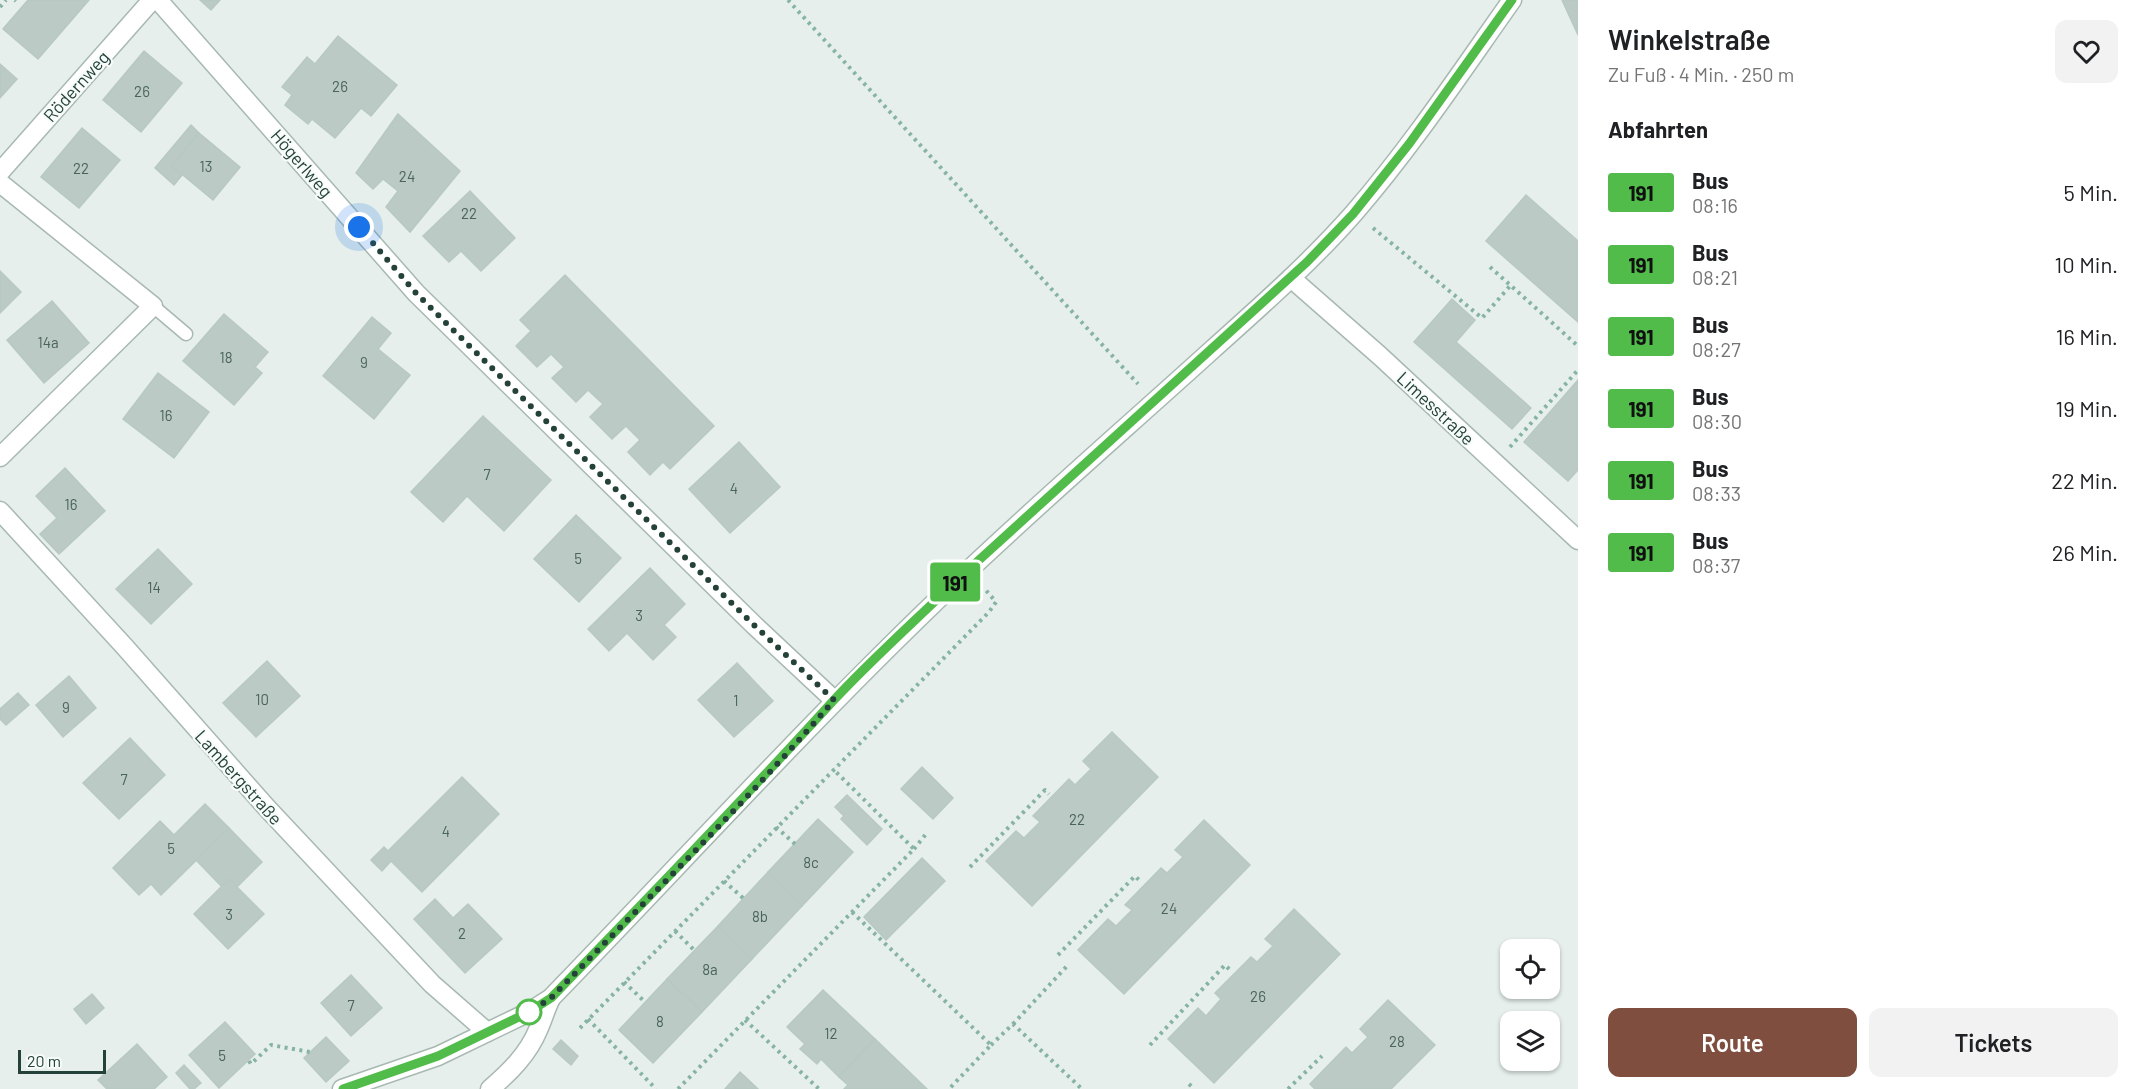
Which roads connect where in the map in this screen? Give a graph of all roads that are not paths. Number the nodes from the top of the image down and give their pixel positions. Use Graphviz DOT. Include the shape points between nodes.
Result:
graph roads {
  1 [pos="152,0"];
  2 [pos="158,0"];
  3 [pos="1512,0"];
  4 [pos="0,172"];
  5 [pos="0,183"];
  6 [pos="1291,278"];
  7 [pos="153,306"];
  8 [pos="186,334"];
  9 [pos="0,457"];
  10 [pos="0,512"];
  11 [pos="1578,540"];
  12 [pos="834,700"];
  13 [pos="551,998"];
  14 [pos="488,1032"];
  15 [pos="342,1089"];
  16 [pos="490,1089"];
  1 -- 4 [label="street, Rödernweg"];
  2 -- 12 [label="street, Högerlweg" via="416,293"];
  3 -- 6 [label="street" via="1409,144 1353,214"];
  5 -- 7 [label="street"];
  6 -- 11 [label="street, Limesstraße"];
  6 -- 12 [label="street" via="957,580"];
  7 -- 8 [label="lane"];
  7 -- 9 [label="street"];
  10 -- 14 [label="street, Lambergstraße" via="432,984"];
  12 -- 13 [label="street"];
  13 -- 14 [label="street"];
  13 -- 16 [label="street" via="524,1056"];
  14 -- 15 [label="street" via="438,1056"];
}
